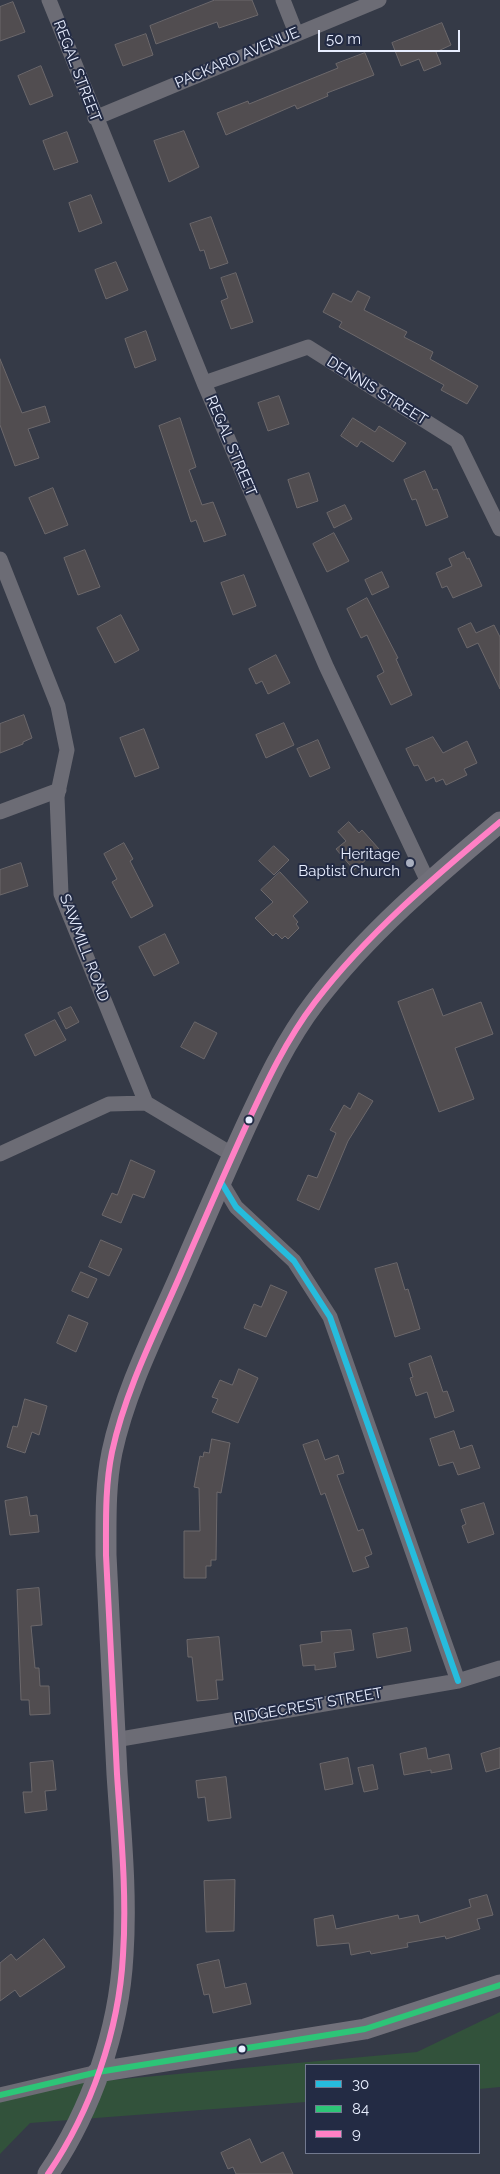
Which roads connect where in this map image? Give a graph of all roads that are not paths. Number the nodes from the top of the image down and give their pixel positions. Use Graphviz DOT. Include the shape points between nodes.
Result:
graph roads {
  1 [pos="49,0"];
  2 [pos="283,0"];
  3 [pos="379,0"];
  4 [pos="296,33"];
  5 [pos="95,118"];
  6 [pos="204,383"];
  7 [pos="500,529"];
  8 [pos="0,559"];
  9 [pos="59,790"];
  10 [pos="0,812"];
  11 [pos="500,822"];
  12 [pos="429,884"];
  13 [pos="146,1103"];
  14 [pos="0,1154"];
  15 [pos="233,1155"];
  16 [pos="221,1182"];
  17 [pos="500,1668"];
  18 [pos="458,1681"];
  19 [pos="115,1740"];
  20 [pos="500,1985"];
  21 [pos="98,2072"];
  22 [pos="0,2095"];
  23 [pos="48,2174"];
  1 -- 5 [label="street, REGAL STREET"];
  2 -- 4 [label="street"];
  3 -- 4 [label="street, PACKARD AVENUE"];
  4 -- 5 [label="street, PACKARD AVENUE"];
  5 -- 6 [label="street, REGAL STREET"];
  6 -- 7 [label="street, DENNIS STREET" via="308,347 457,441"];
  6 -- 12 [label="street, REGAL STREET" via="326,666"];
  8 -- 9 [label="street, SAWMILL ROAD" via="58,706 67,750"];
  9 -- 10 [label="street"];
  9 -- 13 [label="street, SAWMILL ROAD" via="61,894"];
  11 -- 12 [label="street"];
  12 -- 15 [label="street" via="356,954 313,1005 269,1076"];
  13 -- 14 [label="street" via="108,1104"];
  13 -- 15 [label="street"];
  15 -- 16 [label="street"];
  16 -- 18 [label="street" via="236,1207 294,1261 330,1317"];
  16 -- 19 [label="street" via="132,1388 112,1451 106,1498 106,1555"];
  17 -- 18 [label="street, RIDGECREST STREET"];
  18 -- 19 [label="street, RIDGECREST STREET"];
  19 -- 21 [label="street" via="124,1889 123,1954 117,2007"];
  20 -- 21 [label="street" via="365,2030"];
  21 -- 22 [label="street"];
  21 -- 23 [label="street" via="71,2136"];
}
